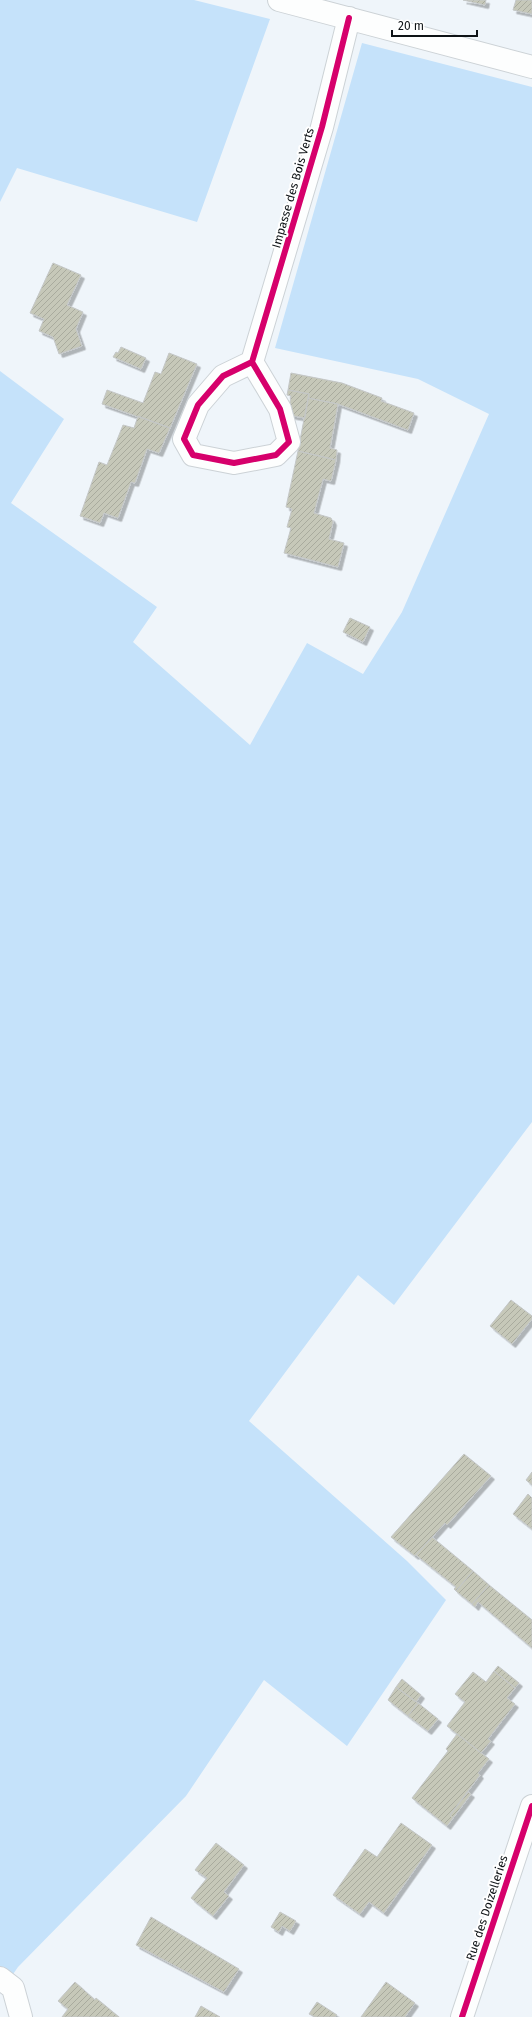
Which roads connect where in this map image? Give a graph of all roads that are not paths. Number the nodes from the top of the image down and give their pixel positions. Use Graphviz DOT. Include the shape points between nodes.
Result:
graph roads {
  1 [pos="279,0"];
  2 [pos="349,18"];
  3 [pos="532,67"];
  4 [pos="252,362"];
  5 [pos="532,1806"];
  6 [pos="0,1978"];
  7 [pos="21,2017"];
  8 [pos="462,2017"];
  1 -- 2 [label="street"];
  2 -- 3 [label="street"];
  2 -- 4 [label="street, Impasse des Bois Verts" via="322,127"];
  4 -- 4 [label="street" via="223,376 198,405 184,439 193,455 234,462 276,455 289,442 280,409"];
  5 -- 8 [label="street, Rue des Doizelleries"];
  6 -- 7 [label="street" via="13,1988"];
}
